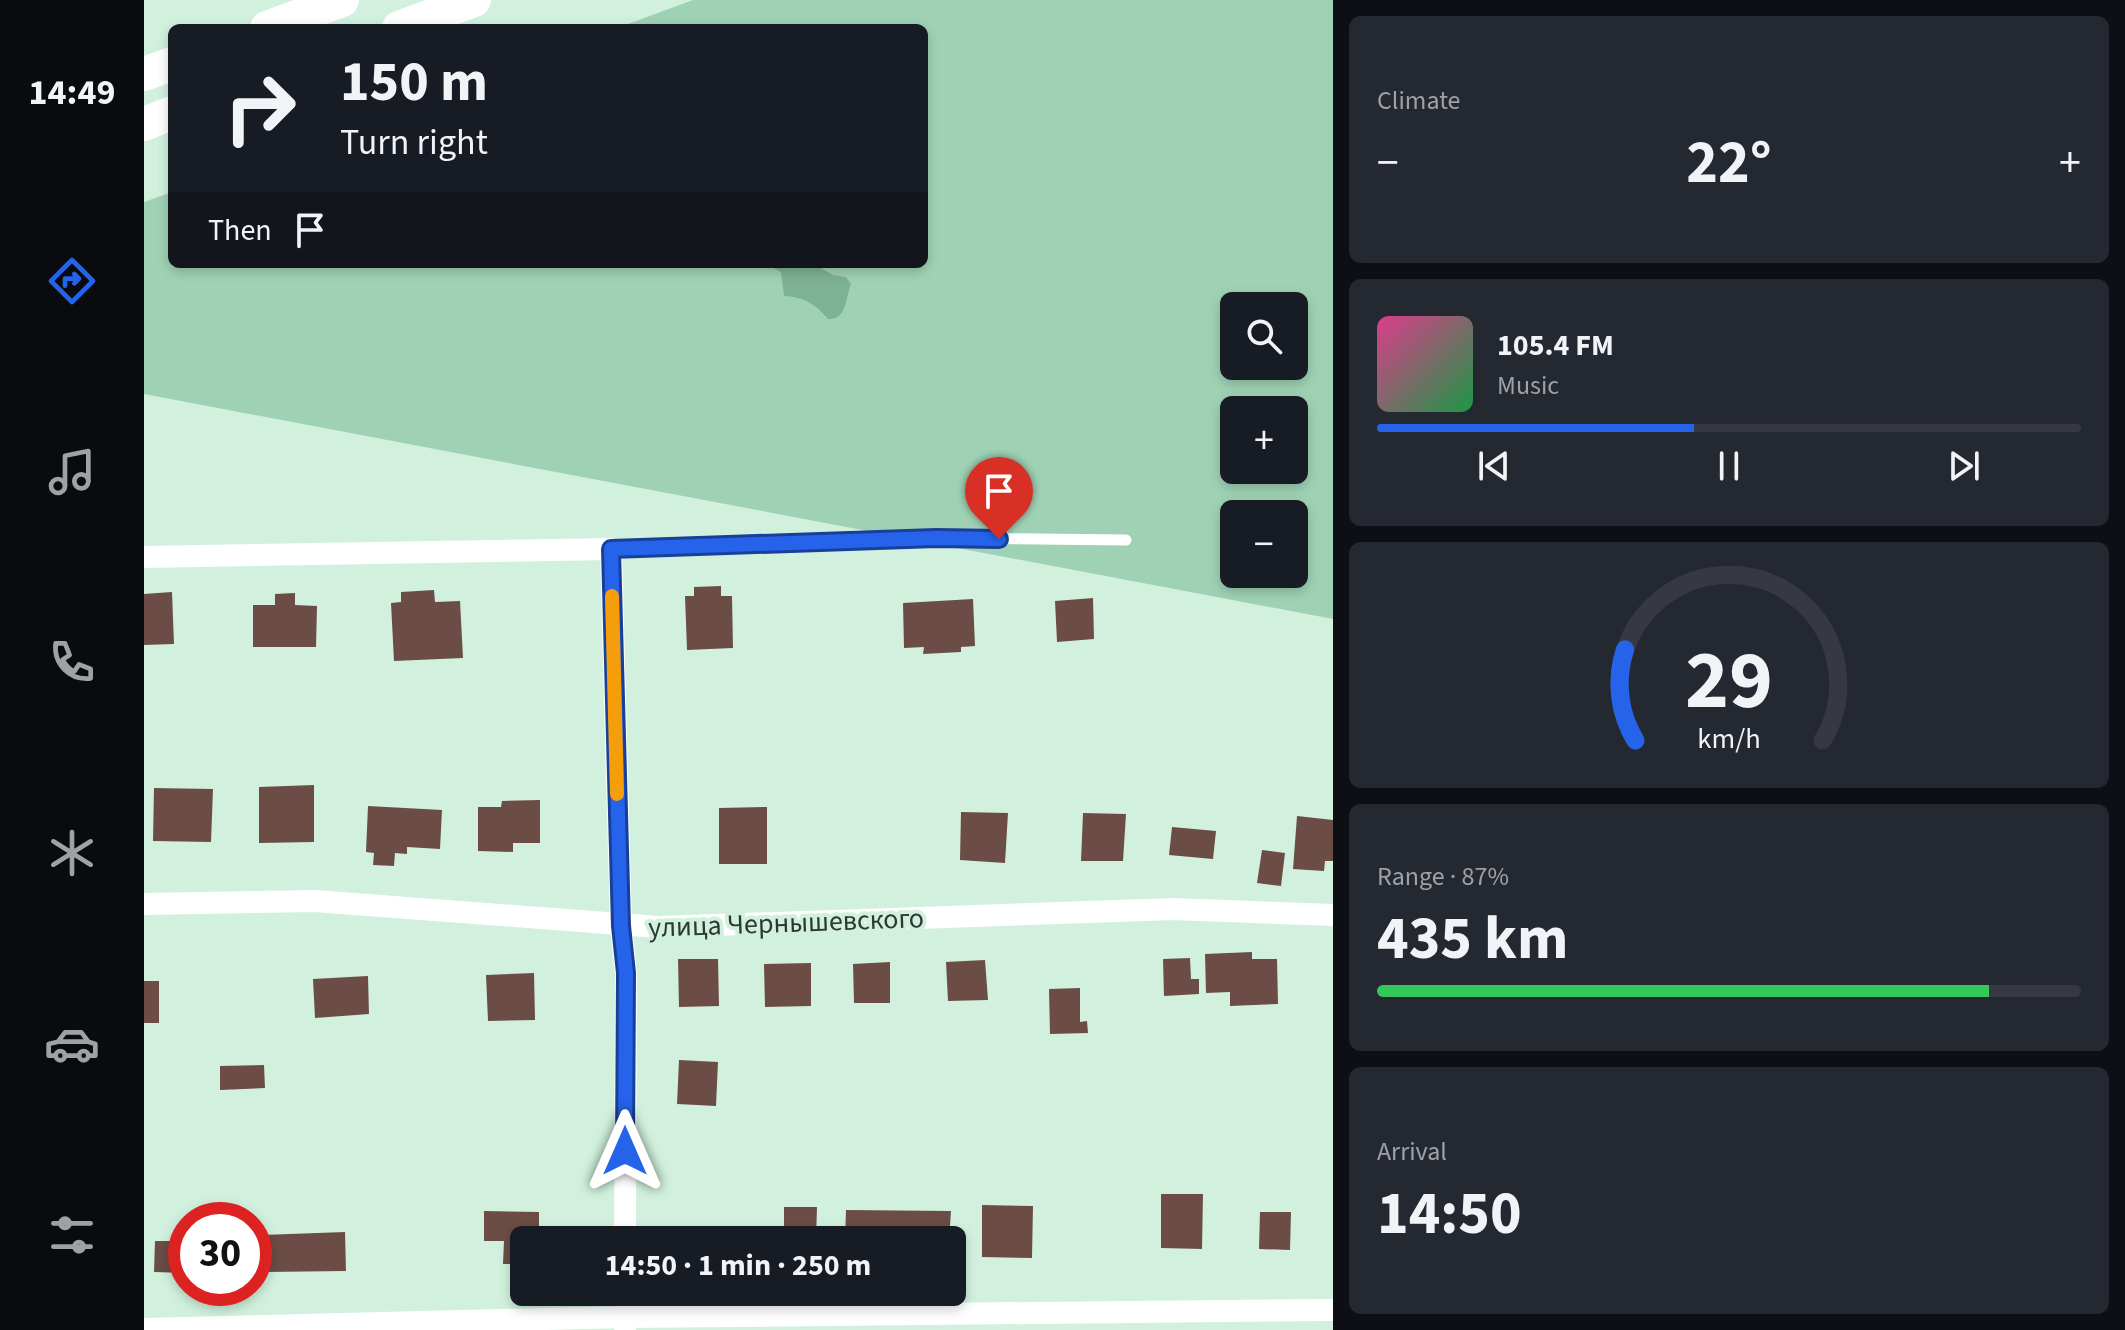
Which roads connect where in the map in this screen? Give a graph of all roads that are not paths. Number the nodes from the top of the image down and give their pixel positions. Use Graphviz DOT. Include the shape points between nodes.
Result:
graph roads {
  1 [pos="342,0"];
  2 [pos="474,0"];
  3 [pos="278,24"];
  4 [pos="410,24"];
  5 [pos="168,65"];
  6 [pos="144,74"];
  7 [pos="168,115"];
  8 [pos="144,124"];
  9 [pos="1126,540"];
  10 [pos="611,549"];
  11 [pos="144,557"];
  12 [pos="144,904"];
  13 [pos="1333,915"];
  14 [pos="621,926"];
  15 [pos="625,1226"];
  16 [pos="1333,1310"];
  17 [pos="625,1324"];
  18 [pos="144,1329"];
  1 -- 3 [label="main road"];
  2 -- 4 [label="main road"];
  5 -- 6 [label="main road"];
  7 -- 8 [label="main road"];
  9 -- 10 [label="lane" via="936,538"];
  10 -- 11 [label="street"];
  10 -- 14 [label="street"];
  12 -- 14 [label="street, улица Чернышевского" via="315,901"];
  13 -- 14 [label="street, улица Чернышевского" via="1173,909"];
  14 -- 15 [label="street" via="626,973"];
  16 -- 17 [label="street"];
  17 -- 18 [label="street"];
}
